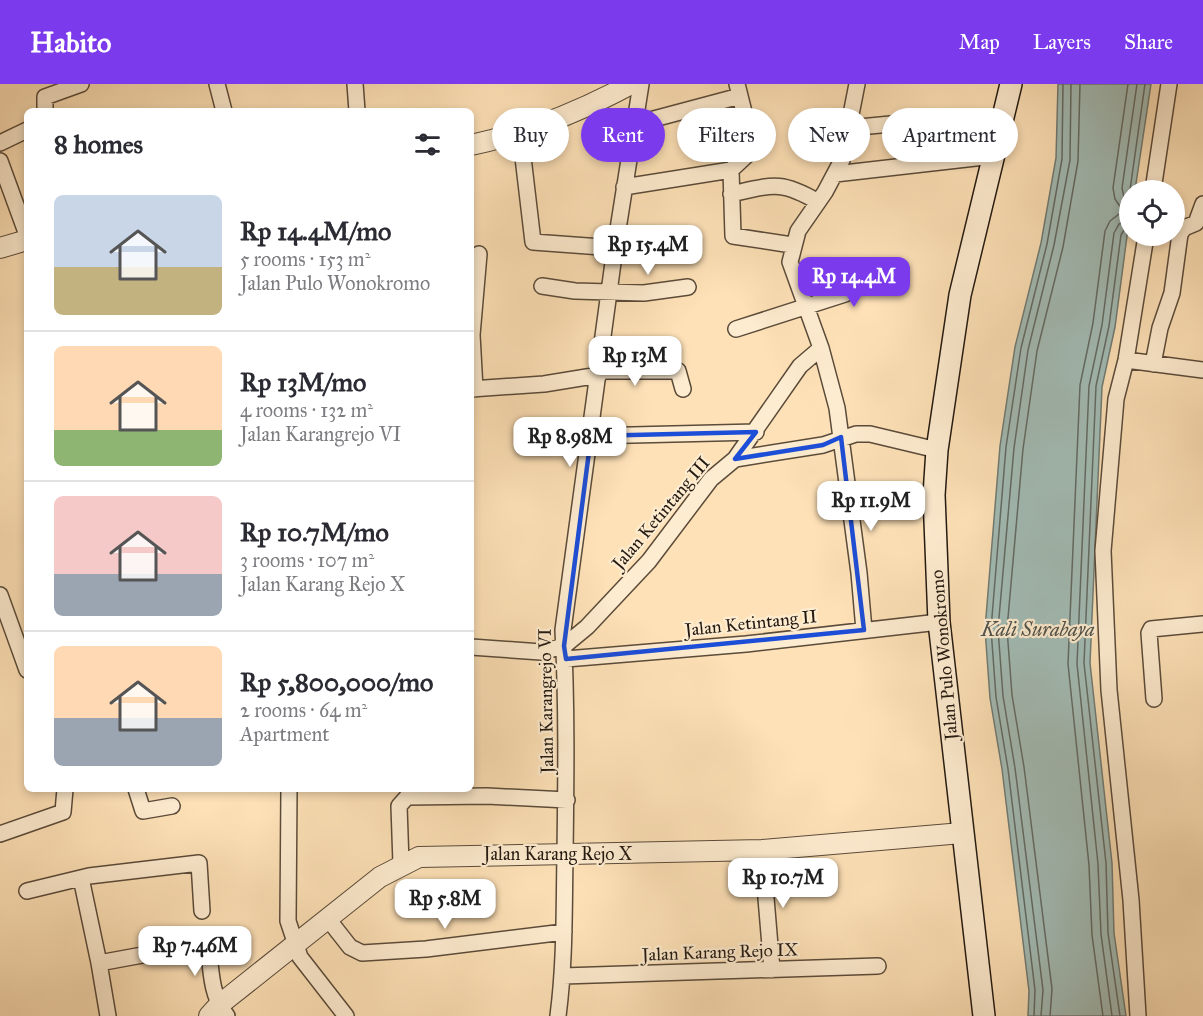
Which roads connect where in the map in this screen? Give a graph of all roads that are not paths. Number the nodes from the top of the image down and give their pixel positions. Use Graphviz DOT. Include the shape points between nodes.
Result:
graph roads {
  1 [pos="81,84"];
  2 [pos="217,84"];
  3 [pos="355,84"];
  4 [pos="631,84"];
  5 [pos="641,84"];
  6 [pos="857,84"];
  7 [pos="1011,84"];
  8 [pos="1169,84"];
  9 [pos="738,90"];
  10 [pos="44,108"];
  11 [pos="223,108"];
  12 [pos="357,108"];
  13 [pos="637,108"];
  14 [pos="853,108"];
  15 [pos="1005,108"];
  16 [pos="569,114"];
  17 [pos="665,114"];
  18 [pos="24,131"];
  19 [pos="492,139"];
  20 [pos="0,143"];
  21 [pos="474,144"];
  22 [pos="0,160"];
  23 [pos="524,162"];
  24 [pos="628,162"];
  25 [pos="841,162"];
  26 [pos="940,162"];
  27 [pos="992,162"];
  28 [pos="731,171"];
  29 [pos="834,174"];
  30 [pos="1155,180"];
  31 [pos="624,187"];
  32 [pos="731,194"];
  33 [pos="818,202"];
  34 [pos="1203,204"];
  35 [pos="24,227"];
  36 [pos="24,241"];
  37 [pos="792,245"];
  38 [pos="1144,246"];
  39 [pos="0,248"];
  40 [pos="615,248"];
  41 [pos="478,254"];
  42 [pos="884,271"];
  43 [pos="542,286"];
  44 [pos="688,287"];
  45 [pos="611,290"];
  46 [pos="474,308"];
  47 [pos="805,308"];
  48 [pos="736,329"];
  49 [pos="821,348"];
  50 [pos="1126,360"];
  51 [pos="1153,364"];
  52 [pos="1203,370"];
  53 [pos="599,373"];
  54 [pos="474,389"];
  55 [pos="683,389"];
  56 [pos="756,432"];
  57 [pos="591,436"];
  58 [pos="841,437"];
  59 [pos="937,450"];
  60 [pos="735,459"];
  61 [pos="0,595"];
  62 [pos="939,622"];
  63 [pos="1203,624"];
  64 [pos="20,630"];
  65 [pos="864,630"];
  66 [pos="474,647"];
  67 [pos="24,653"];
  68 [pos="565,653"];
  69 [pos="1154,699"];
  70 [pos="64,792"];
  71 [pos="137,792"];
  72 [pos="289,792"];
  73 [pos="567,800"];
  74 [pos="172,806"];
  75 [pos="962,833"];
  76 [pos="0,834"];
  77 [pos="762,850"];
  78 [pos="565,855"];
  79 [pos="401,864"];
  80 [pos="81,878"];
  81 [pos="27,891"];
  82 [pos="202,911"];
  83 [pos="328,919"];
  84 [pos="564,932"];
  85 [pos="208,942"];
  86 [pos="296,945"];
  87 [pos="186,947"];
  88 [pos="99,963"];
  89 [pos="878,966"];
  90 [pos="772,970"];
  91 [pos="563,976"];
  92 [pos="218,1012"];
  93 [pos="108,1016"];
  94 [pos="346,1016"];
  95 [pos="558,1016"];
  96 [pos="984,1016"];
  97 [pos="1138,1016"];
  1 -- 10 [label="street" via="50,93 43,102"];
  2 -- 11 [label="street"];
  3 -- 12 [label="street"];
  4 -- 16 [label="street"];
  5 -- 13 [label="street, Jalan Karangrejo VI"];
  6 -- 14 [label="street"];
  7 -- 15 [label="main road, Jalan Pulo Wonokromo"];
  8 -- 30 [label="street"];
  9 -- 17 [label="street"];
  9 -- 28 [label="street" via="752,140 751,148"];
  18 -- 20 [label="street"];
  19 -- 21 [label="street"];
  22 -- 35 [label="street"];
  23 -- 40 [label="street" via="533,242"];
  24 -- 31 [label="street, Jalan Karangrejo VI"];
  25 -- 29 [label="street"];
  26 -- 29 [label="street"];
  27 -- 59 [label="main road, Jalan Pulo Wonokromo" via="960,295"];
  28 -- 31 [label="street"];
  28 -- 32 [label="street"];
  29 -- 33 [label="street"];
  31 -- 40 [label="street, Jalan Karangrejo VI"];
  32 -- 33 [label="street" via="782,185"];
  32 -- 37 [label="street" via="733,236"];
  33 -- 37 [label="street"];
  34 -- 51 [label="street" via="1196,223 1180,234 1172,293"];
  36 -- 39 [label="street"];
  37 -- 47 [label="street" via="790,262"];
  38 -- 50 [label="street"];
  40 -- 45 [label="street, Jalan Karangrejo VI"];
  41 -- 46 [label="street"];
  42 -- 47 [label="street" via="845,294"];
  43 -- 45 [label="street" via="575,291"];
  44 -- 45 [label="street" via="644,293"];
  45 -- 53 [label="street, Jalan Karangrejo VI"];
  47 -- 48 [label="street"];
  47 -- 49 [label="street"];
  49 -- 56 [label="street" via="800,366"];
  49 -- 58 [label="street"];
  50 -- 51 [label="street"];
  50 -- 97 [label="street" via="1116,399 1103,551 1109,690 1131,900"];
  51 -- 52 [label="street"];
  53 -- 54 [label="street" via="544,384"];
  53 -- 55 [label="street" via="678,371"];
  53 -- 57 [label="street, Jalan Karangrejo VI"];
  56 -- 57 [label="street"];
  56 -- 60 [label="street"];
  57 -- 68 [label="street, Jalan Karangrejo VI" via="563,630"];
  58 -- 59 [label="street, Jalan Ketintang III" via="870,434"];
  58 -- 60 [label="street, Jalan Ketintang III" via="823,445"];
  58 -- 65 [label="street"];
  59 -- 62 [label="main road, Jalan Pulo Wonokromo" via="934,550"];
  60 -- 68 [label="street, Jalan Ketintang III" via="711,479 649,561"];
  61 -- 64 [label="street"];
  62 -- 65 [label="street, Jalan Ketintang II"];
  62 -- 75 [label="main road, Jalan Pulo Wonokromo"];
  63 -- 69 [label="street" via="1151,629"];
  64 -- 67 [label="street"];
  65 -- 68 [label="street, Jalan Ketintang II"];
  66 -- 68 [label="street, Jalan Ketintang III"];
  68 -- 73 [label="street, Jalan Karangrejo VI"];
  70 -- 76 [label="street" via="64,810"];
  71 -- 74 [label="street" via="143,811"];
  72 -- 86 [label="street" via="288,921"];
  73 -- 78 [label="street, Jalan Karangrejo VI"];
  73 -- 79 [label="street" via="407,797 399,806"];
  75 -- 77 [label="street, Jalan Karang Rejo X"];
  75 -- 96 [label="main road, Jalan Pulo Wonokromo"];
  77 -- 78 [label="street, Jalan Karang Rejo X"];
  77 -- 90 [label="street"];
  78 -- 79 [label="street, Jalan Karang Rejo X" via="434,855"];
  78 -- 84 [label="street, Jalan Karangrejo VI"];
  79 -- 83 [label="street, Jalan Karang Rejo X"];
  80 -- 81 [label="street"];
  80 -- 82 [label="street" via="199,864"];
  80 -- 88 [label="street"];
  83 -- 84 [label="street" via="350,947 362,953"];
  83 -- 86 [label="street, Jalan Karang Rejo X"];
  84 -- 91 [label="street, Jalan Karangrejo VI"];
  85 -- 92 [label="street"];
  86 -- 92 [label="street, Jalan Karang Rejo X"];
  86 -- 94 [label="street" via="300,957"];
  87 -- 88 [label="street"];
  88 -- 93 [label="street"];
  89 -- 90 [label="street, Jalan Karang Rejo IX"];
  90 -- 91 [label="street, Jalan Karang Rejo IX"];
  91 -- 95 [label="street, Jalan Karangrejo VI"];
}
